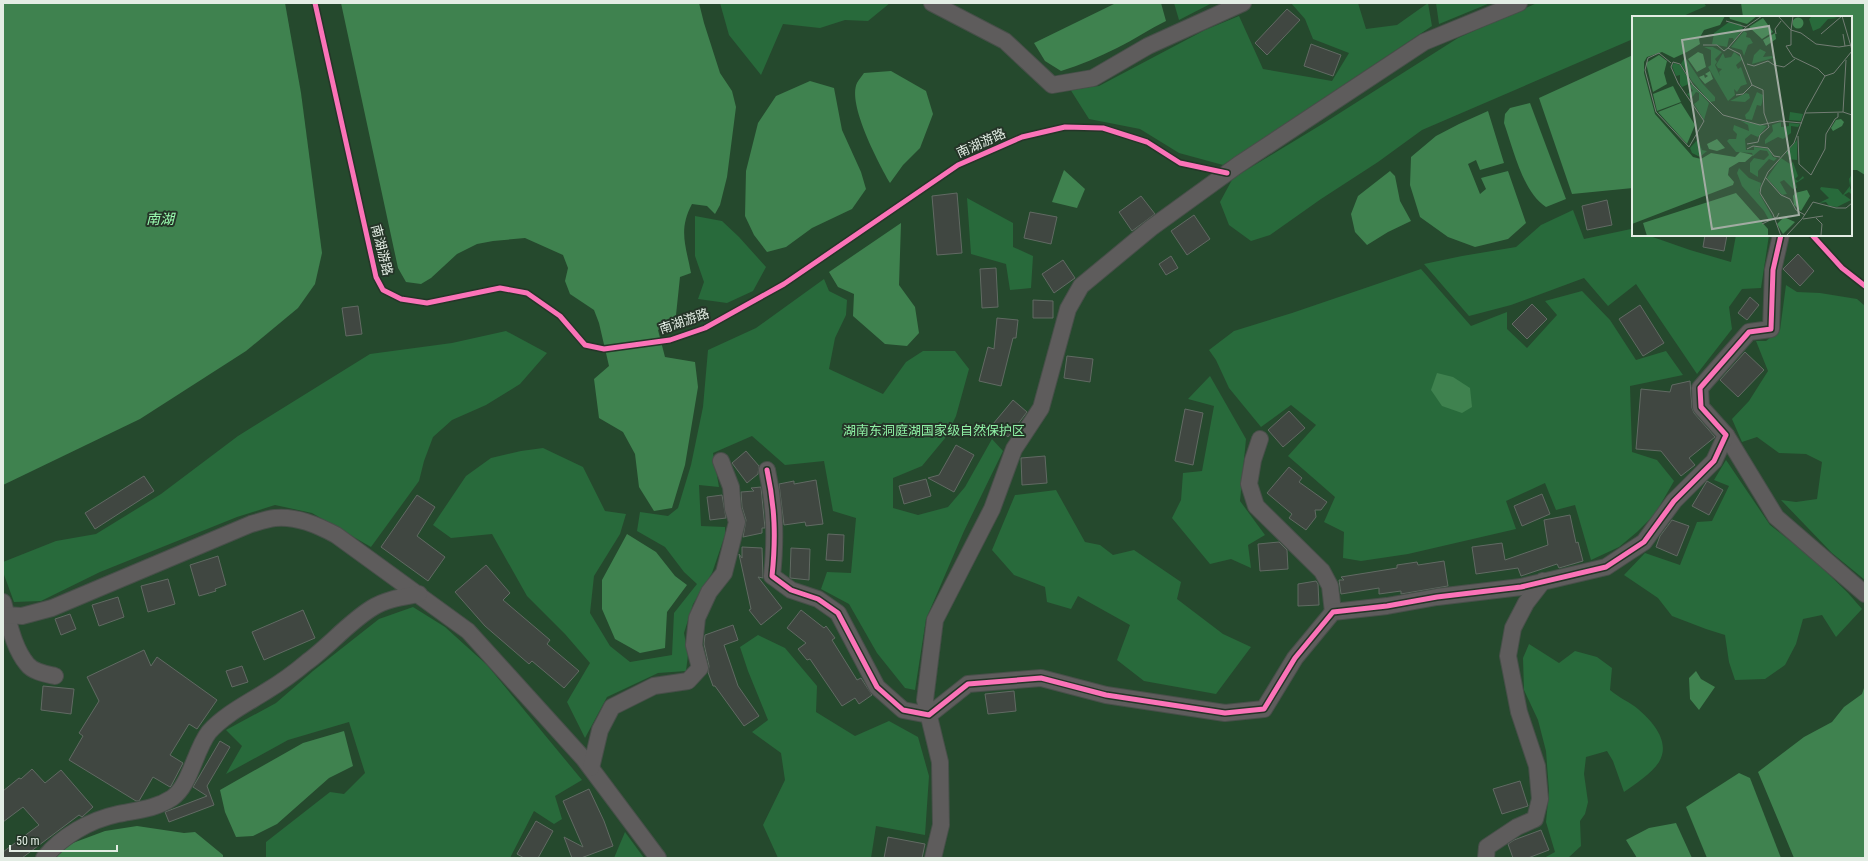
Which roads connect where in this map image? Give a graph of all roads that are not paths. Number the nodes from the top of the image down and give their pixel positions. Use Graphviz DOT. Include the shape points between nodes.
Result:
graph roads {
  1 [pos="932,3"];
  2 [pos="1243,3"];
  3 [pos="1519,3"];
  4 [pos="1781,236"];
  5 [pos="1726,435"];
  6 [pos="1260,439"];
  7 [pos="721,461"];
  8 [pos="767,470"];
  9 [pos="1543,581"];
  10 [pos="418,594"];
  11 [pos="1865,594"];
  12 [pos="4,610"];
  13 [pos="1333,612"];
  14 [pos="55,676"];
  15 [pos="928,715"];
  16 [pos="591,768"];
  17 [pos="44,858"];
  18 [pos="658,858"];
  19 [pos="932,858"];
  20 [pos="1486,858"];
  1 -- 2 [label="street" via="1004,42 1052,85 1094,78 1148,46"];
  3 -- 15 [label="street" via="1424,42 1238,165 1151,228 1081,286 1068,309 1041,408 1014,449 992,509 935,620 925,700"];
  4 -- 5 [label="street" via="1773,270 1771,329 1749,332 1700,388 1701,407"];
  5 -- 9 [label="street" via="1714,461 1674,501 1644,542 1606,567"];
  5 -- 11 [label="street" via="1776,517"];
  6 -- 13 [label="street" via="1249,484 1256,506 1322,571 1330,586"];
  7 -- 16 [label="street" via="731,487 737,522 724,573 709,592 697,618 694,645 700,668 688,681 654,686 612,707 600,730"];
  8 -- 15 [label="street" via="775,518 772,576 791,590 818,599 838,613 877,687 903,710"];
  9 -- 13 [label="street" via="1521,587"];
  9 -- 20 [label="street" via="1526,603 1513,628 1508,656 1519,712 1536,766 1540,799 1534,819 1487,847"];
  10 -- 12 [label="street" via="336,535 314,524 295,519 275,518 250,524 52,608 22,616"];
  10 -- 16 [label="street" via="468,631"];
  10 -- 17 [label="street" via="391,600 373,608 280,683 224,718 208,733 184,784 174,797 153,808 118,814 84,827 60,841"];
  12 -- 14 [label="street" via="18,649 27,665 40,673"];
  13 -- 15 [label="street" via="1295,658 1264,709 1225,713 1106,695 1041,678 968,684"];
  15 -- 19 [label="street" via="940,762 942,825"];
  16 -- 18 [label="street"];
}
